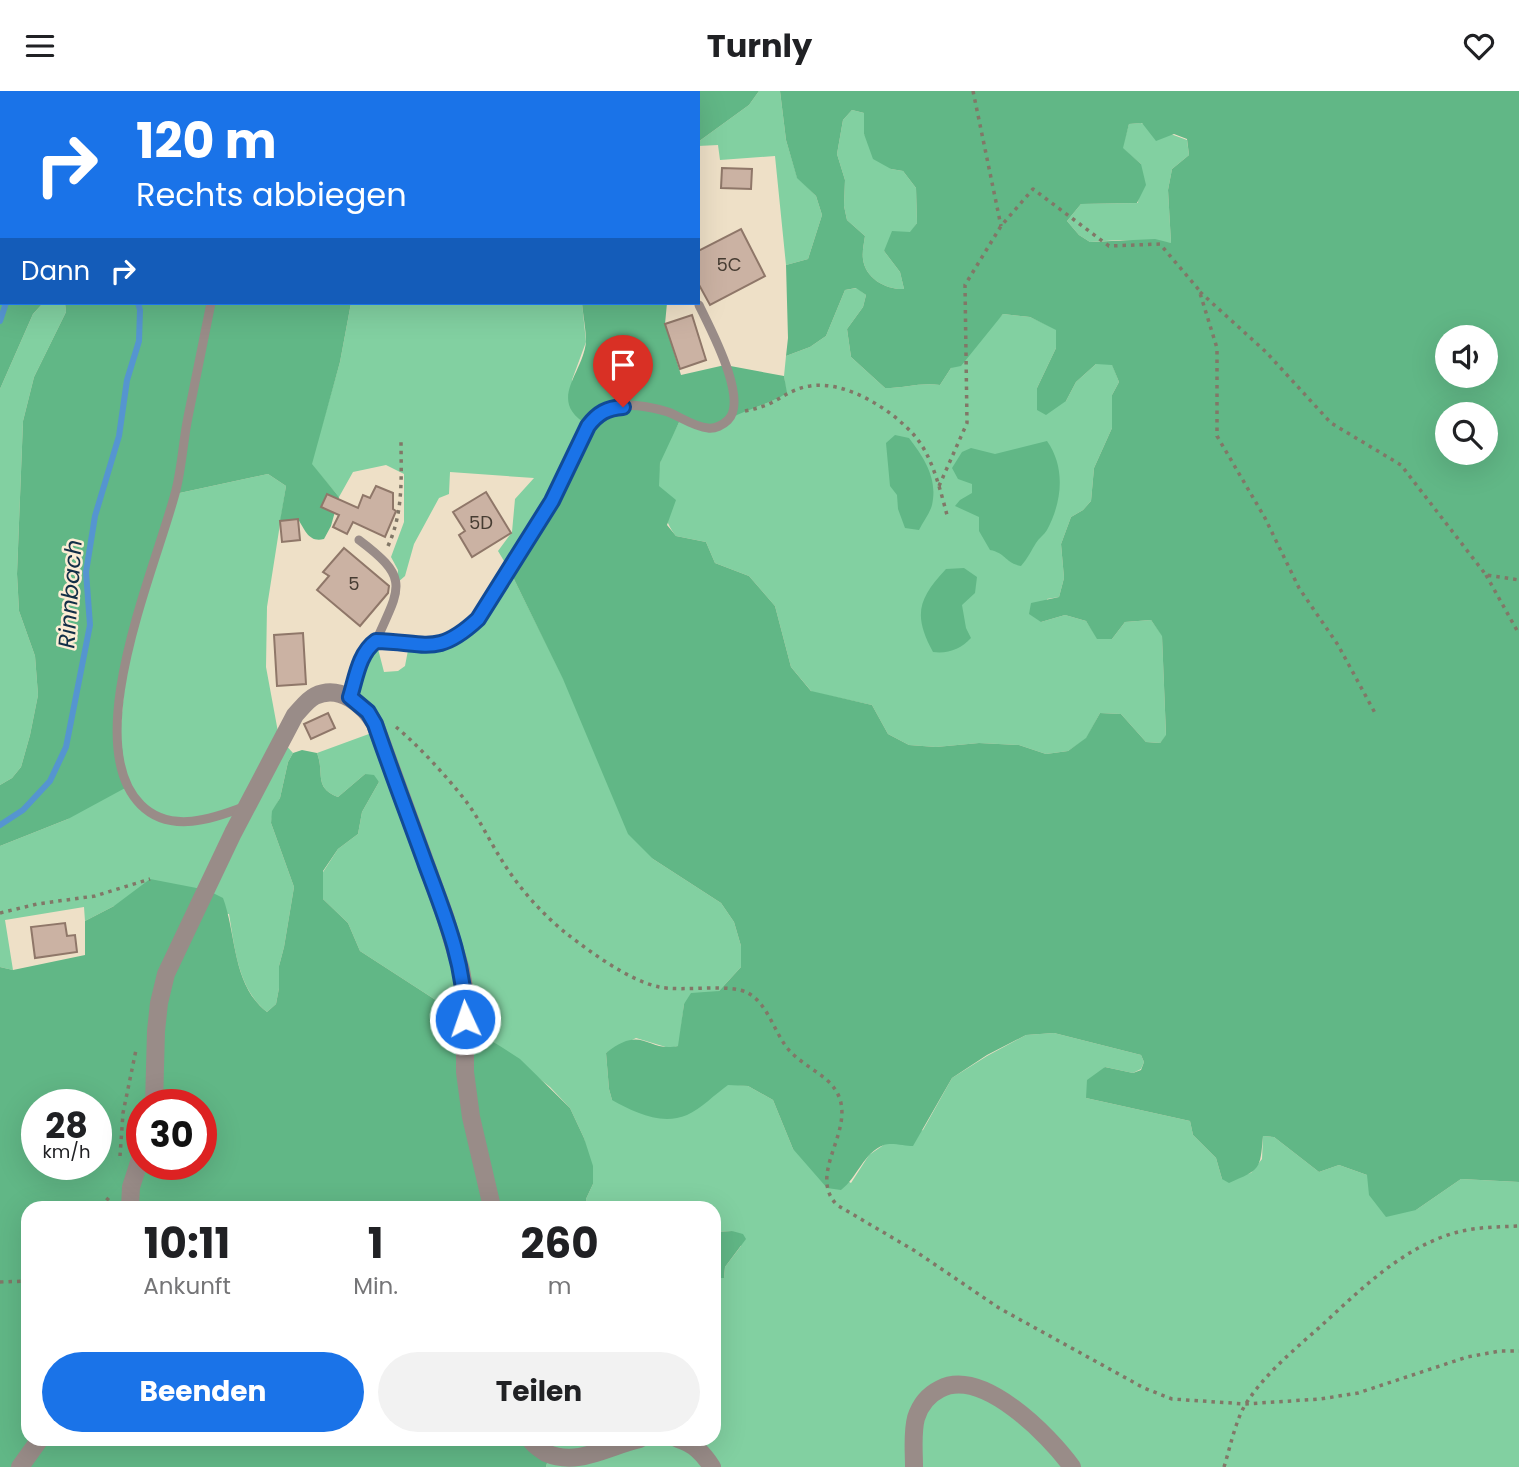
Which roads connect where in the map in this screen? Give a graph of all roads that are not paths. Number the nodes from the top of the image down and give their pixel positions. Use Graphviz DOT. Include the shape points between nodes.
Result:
graph roads {
  1 [pos="211,305"];
  2 [pos="699,305"];
  3 [pos="359,540"];
  4 [pos="376,641"];
  5 [pos="350,697"];
  6 [pos="246,806"];
  7 [pos="155,1089"];
  8 [pos="134,1180"];
  9 [pos="130,1201"];
  10 [pos="491,1201"];
  11 [pos="35,1446"];
  12 [pos="538,1446"];
  13 [pos="622,1446"];
  14 [pos="693,1446"];
  15 [pos="20,1467"];
  16 [pos="712,1467"];
  17 [pos="914,1467"];
  18 [pos="1072,1467"];
  1 -- 6 [label="lane" via="180,475 127,659 116,741 127,787 147,811 160,818 197,822"];
  2 -- 4 [label="lane" via="733,386 733,415 708,428 645,407 609,408 588,426 552,501 478,619 441,644"];
  3 -- 4 [label="lane" via="383,558 397,583"];
  4 -- 5 [label="lane" via="360,664"];
  5 -- 6 [label="street" via="323,694 305,704"];
  5 -- 10 [label="street" via="375,724 461,970 465,1072"];
  6 -- 7 [label="street" via="166,974 157,1017"];
  8 -- 9 [label="street"];
  11 -- 15 [label="street"];
  12 -- 13 [label="street" via="549,1455 575,1462"];
  14 -- 16 [label="street"];
  17 -- 18 [label="street" via="921,1406 941,1388 965,1384 990,1393 1021,1415"];
}
